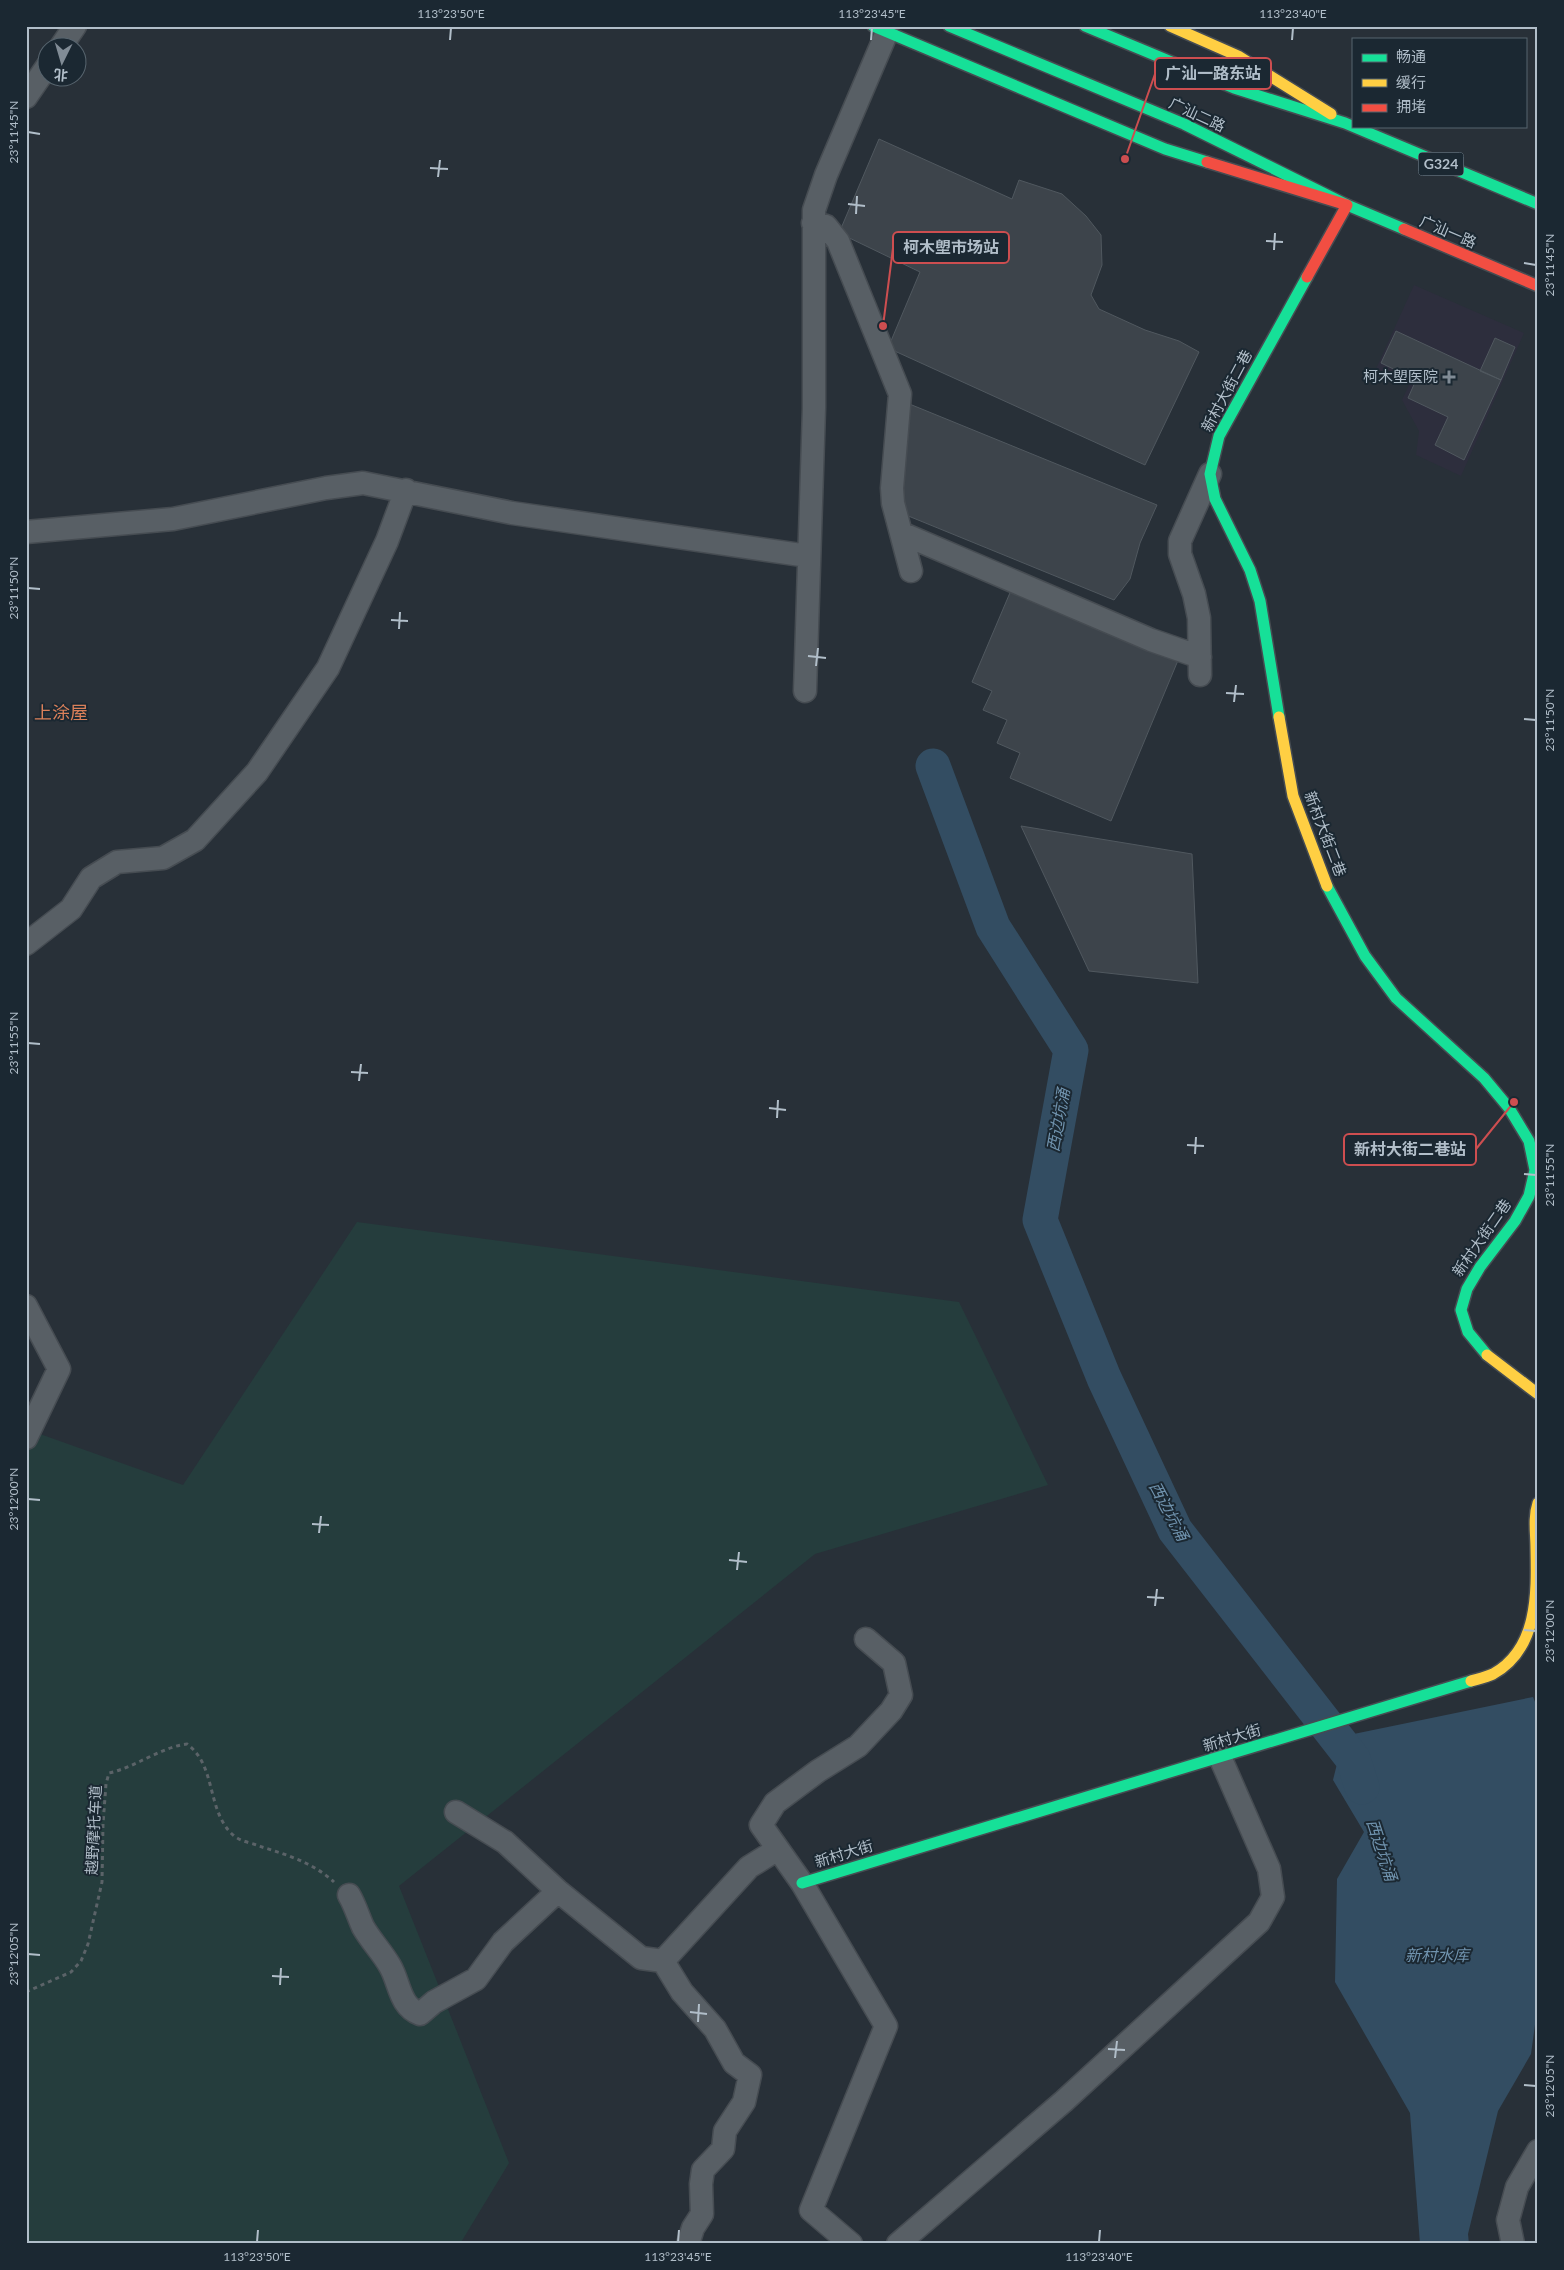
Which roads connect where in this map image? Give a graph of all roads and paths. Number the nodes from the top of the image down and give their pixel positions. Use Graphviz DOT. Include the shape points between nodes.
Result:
graph roads {
  1 [pos="75,26"];
  2 [pos="949,26"];
  3 [pos="1085,26"];
  4 [pos="1170,26"];
  5 [pos="880,29"];
  6 [pos="67,38"];
  7 [pos="38,80"];
  8 [pos="26,97"];
  9 [pos="1345,123"];
  10 [pos="1352,126"];
  11 [pos="1357,128"];
  12 [pos="1538,204"];
  13 [pos="1347,205"];
  14 [pos="813,223"];
  15 [pos="1538,286"];
  16 [pos="1210,474"];
  17 [pos="406,490"];
  18 [pos="26,532"];
  19 [pos="901,533"];
  20 [pos="808,556"];
  21 [pos="911,571"];
  22 [pos="805,691"];
  23 [pos="26,944"];
  24 [pos="26,1306"];
  25 [pos="1538,1394"];
  26 [pos="26,1438"];
  27 [pos="1538,1503"];
  28 [pos="1534,1635"];
  29 [pos="866,1639"];
  30 [pos="1220,1757"];
  31 [pos="456,1812"];
  32 [pos="778,1849"];
  33 [pos="802,1883"];
  34 [pos="558,1891"];
  35 [pos="348,1895"];
  36 [pos="663,1961"];
  37 [pos="26,1992"];
  38 [pos="1538,2151"];
  39 [pos="688,2244"];
  40 [pos="851,2244"];
  41 [pos="898,2244"];
  42 [pos="1513,2244"];
  1 -- 6 [label="street"];
  2 -- 13 [label="main road, 广汕二路" via="1184,124"];
  3 -- 9 [label="main road, G324" via="1234,88"];
  4 -- 9 [label="main road" via="1238,56"];
  5 -- 13 [label="main road" via="1165,149"];
  5 -- 14 [label="street" via="822,183"];
  7 -- 8 [label="street"];
  9 -- 10 [label="main road, G324"];
  11 -- 12 [label="main road, G324"];
  13 -- 15 [label="main road, 广汕一路"];
  13 -- 16 [label="main road, 新村大街二巷" via="1219,436"];
  14 -- 19 [label="street" via="826,226 838,241 900,394 892,488"];
  14 -- 20 [label="street" via="814,408"];
  16 -- 19 [label="street" via="1180,541 1180,554 1199,618 1200,666 1151,640"];
  16 -- 25 [label="main road, 新村大街二巷" via="1221,514 1250,570 1260,601 1294,802 1319,869 1362,950 1396,998 1494,1091 1529,1142 1534,1177 1530,1193 1509,1230 1464,1290 1460,1306 1462,1320 1475,1342"];
  17 -- 18 [label="street" via="363,483 173,519"];
  17 -- 20 [label="street" via="512,514"];
  17 -- 23 [label="street" via="387,541 328,668 257,772 195,840 163,858 117,862 91,878 71,909"];
  19 -- 21 [label="street"];
  20 -- 22 [label="street"];
  24 -- 26 [label="street" via="59,1369"];
  27 -- 28 [label="main road, 新村大街" via="1535,1512 1537,1575"];
  28 -- 30 [label="main road, 新村大街" via="1493,1674"];
  29 -- 32 [label="street" via="894,1663 901,1694 891,1711 858,1746 776,1802 760,1824"];
  30 -- 33 [label="main road, 新村大街"];
  30 -- 41 [label="street" via="1270,1869 1273,1897 1259,1922 1064,2101"];
  31 -- 34 [label="street" via="505,1842"];
  32 -- 33 [label="street"];
  32 -- 36 [label="street" via="749,1867"];
  33 -- 40 [label="street" via="886,2026 811,2210"];
  34 -- 35 [label="street" via="504,1942 476,1979 434,2002 420,2014 410,2010 403,2000 390,1966 363,1926"];
  34 -- 36 [label="street" via="641,1958"];
  35 -- 37 [label="path, 越野摩托车道" via="312,1865 234,1836 217,1810 204,1763 196,1750 188,1744 176,1745 109,1774 102,1824 102,1882 82,1961 71,1972"];
  36 -- 39 [label="street" via="682,1992 715,2029 734,2062 750,2075 744,2102 725,2131 723,2149 703,2170 700,2184 702,2214"];
  38 -- 42 [label="street" via="1517,2188 1508,2220"];
}
